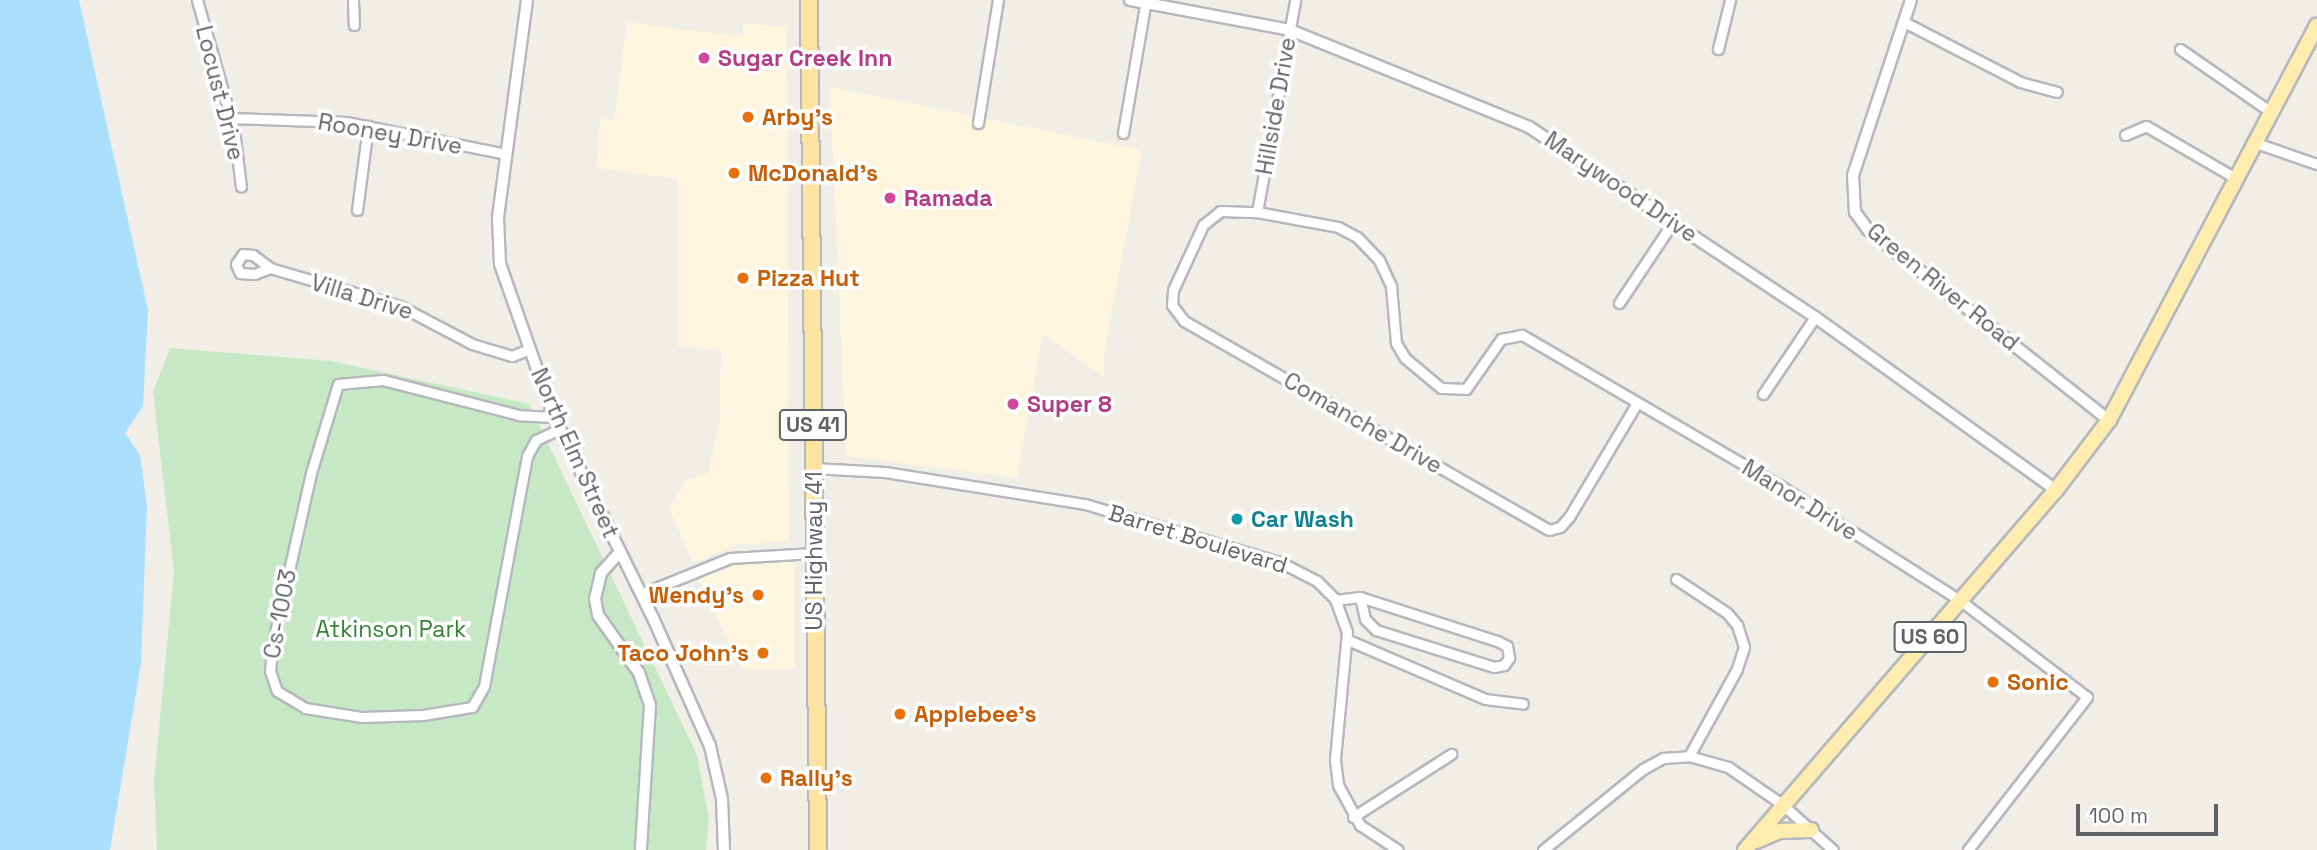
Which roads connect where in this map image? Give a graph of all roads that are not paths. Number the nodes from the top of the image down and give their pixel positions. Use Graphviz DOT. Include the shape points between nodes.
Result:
graph roads {
  1 [pos="197,0"];
  2 [pos="353,0"];
  3 [pos="527,0"];
  4 [pos="809,0"];
  5 [pos="998,0"];
  6 [pos="1130,0"];
  7 [pos="1295,0"];
  8 [pos="1730,0"];
  9 [pos="1911,0"];
  10 [pos="1146,1"];
  11 [pos="1904,22"];
  12 [pos="354,24"];
  13 [pos="2317,25"];
  14 [pos="1290,30"];
  15 [pos="1718,49"];
  16 [pos="2180,49"];
  17 [pos="2057,92"];
  18 [pos="2271,112"];
  19 [pos="231,118"];
  20 [pos="978,123"];
  21 [pos="368,126"];
  22 [pos="1124,133"];
  23 [pos="2126,135"];
  24 [pos="2256,143"];
  25 [pos="506,155"];
  26 [pos="2317,164"];
  27 [pos="2237,179"];
  28 [pos="241,187"];
  29 [pos="357,210"];
  30 [pos="1257,212"];
  31 [pos="1673,222"];
  32 [pos="270,268"];
  33 [pos="1619,303"];
  34 [pos="1815,317"];
  35 [pos="529,349"];
  36 [pos="1763,394"];
  37 [pos="1637,403"];
  38 [pos="554,417"];
  39 [pos="2109,420"];
  40 [pos="560,429"];
  41 [pos="813,468"];
  42 [pos="2056,490"];
  43 [pos="619,553"];
  44 [pos="814,553"];
  45 [pos="1676,579"];
  46 [pos="640,594"];
  47 [pos="1360,597"];
  48 [pos="1335,600"];
  49 [pos="1961,601"];
  50 [pos="1348,640"];
  51 [pos="1523,704"];
  52 [pos="1451,754"];
  53 [pos="1689,756"];
  54 [pos="1783,805"];
  55 [pos="1353,817"];
  56 [pos="1811,830"];
  57 [pos="1747,848"];
  58 [pos="641,850"];
  59 [pos="724,850"];
  60 [pos="818,850"];
  61 [pos="1398,850"];
  62 [pos="1543,850"];
  63 [pos="1833,850"];
  64 [pos="1968,850"];
  1 -- 19 [label="street, Locust Drive"];
  2 -- 12 [label="street"];
  3 -- 25 [label="street, North Elm Street"];
  4 -- 41 [label="highway, US Highway 41 / US 41"];
  5 -- 20 [label="street"];
  6 -- 10 [label="street, Marywood Drive"];
  7 -- 14 [label="street, Hillside Drive"];
  8 -- 15 [label="street"];
  9 -- 11 [label="street, Green River Road"];
  10 -- 14 [label="street, Marywood Drive"];
  10 -- 22 [label="street"];
  11 -- 17 [label="street" via="2020,82"];
  11 -- 39 [label="street, Green River Road" via="1853,175 1855,212 1868,230"];
  13 -- 18 [label="main road, US 60"];
  14 -- 30 [label="street, Hillside Drive"];
  14 -- 31 [label="street, Marywood Drive" via="1504,114 1556,143"];
  16 -- 18 [label="street"];
  18 -- 24 [label="main road, US 60"];
  19 -- 21 [label="street, Rooney Drive"];
  19 -- 28 [label="street, Locust Drive"];
  21 -- 25 [label="street, Rooney Drive"];
  21 -- 29 [label="street"];
  23 -- 27 [label="street" via="2146,126"];
  24 -- 26 [label="street"];
  24 -- 27 [label="main road, US 60"];
  25 -- 35 [label="street, North Elm Street" via="498,248 503,278"];
  27 -- 39 [label="main road, US 60"];
  30 -- 37 [label="street, Manor Drive" via="1338,228 1365,244 1388,277 1391,325 1400,352 1441,388 1466,389 1496,345 1514,333"];
  30 -- 37 [label="street, Comanche Drive" via="1220,211 1203,225 1173,290 1172,304 1178,316 1536,525 1549,530 1563,525"];
  31 -- 33 [label="street"];
  31 -- 34 [label="street, Marywood Drive"];
  32 -- 35 [label="street, Villa Drive" via="411,309 472,344 512,356"];
  34 -- 36 [label="street"];
  34 -- 42 [label="street, Marywood Drive"];
  35 -- 38 [label="street, North Elm Street"];
  37 -- 49 [label="street, Manor Drive" via="1779,485"];
  38 -- 40 [label="street, North Elm Street"];
  38 -- 40 [label="street, Cs-1003" via="530,417 383,380 338,384 311,473 272,642 270,671 277,691 305,708 362,717 423,715 472,706 484,686 527,456 536,440"];
  39 -- 42 [label="main road, US 60"];
  40 -- 43 [label="street, North Elm Street"];
  41 -- 44 [label="highway, US Highway 41 / US 41"];
  41 -- 48 [label="street, Barret Boulevard" via="885,472 1085,503 1280,562 1317,581"];
  42 -- 49 [label="main road, US 60"];
  43 -- 46 [label="street, North Elm Street"];
  43 -- 58 [label="street" via="601,573 595,599 598,615 639,673 650,705"];
  44 -- 46 [label="street" via="730,558"];
  44 -- 60 [label="highway, US Highway 41 / US 41"];
  45 -- 53 [label="street" via="1727,613 1737,625 1744,647 1737,669"];
  46 -- 59 [label="street, North Elm Street" via="710,746 722,799"];
  47 -- 47 [label="street" via="1365,619 1376,630 1494,667 1509,658 1507,646 1497,641"];
  47 -- 48 [label="street"];
  48 -- 50 [label="street"];
  49 -- 54 [label="main road, US 60"];
  49 -- 64 [label="street, Manor Drive" via="2087,697"];
  50 -- 51 [label="street" via="1485,699"];
  50 -- 55 [label="street" via="1336,773"];
  52 -- 55 [label="street"];
  53 -- 54 [label="street" via="1728,767"];
  53 -- 62 [label="street" via="1663,758 1643,769"];
  54 -- 56 [label="street"];
  54 -- 57 [label="main road, US 60"];
  55 -- 61 [label="street" via="1377,840"];
  56 -- 57 [label="main road" via="1780,831"];
  56 -- 63 [label="street"];
}
